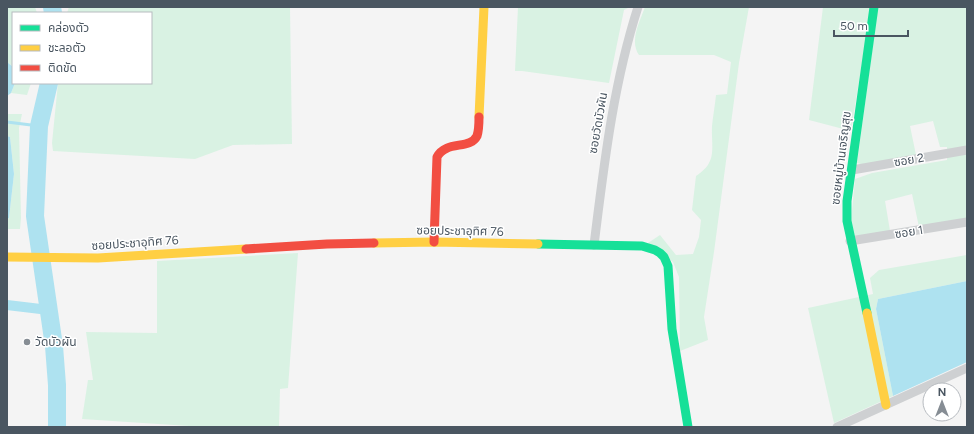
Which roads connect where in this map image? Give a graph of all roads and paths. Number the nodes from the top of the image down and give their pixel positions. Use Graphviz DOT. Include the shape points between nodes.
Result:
graph roads {
  1 [pos="484,7"];
  2 [pos="638,7"];
  3 [pos="874,7"];
  4 [pos="967,150"];
  5 [pos="852,170"];
  6 [pos="967,222"];
  7 [pos="850,241"];
  8 [pos="434,242"];
  9 [pos="594,245"];
  10 [pos="7,257"];
  11 [pos="967,368"];
  12 [pos="886,405"];
  13 [pos="688,427"];
  14 [pos="837,427"];
  1 -- 8 [label="street" via="478,134 472,142 441,150 437,157"];
  2 -- 9 [label="street, ซอยวัดบัวผัน" via="628,39 612,112"];
  3 -- 5 [label="street, ซอยหมู่บ้านเจริญสุข"];
  4 -- 5 [label="street, ซอย 2"];
  5 -- 7 [label="street, ซอยหมู่บ้านเจริญสุข" via="847,201"];
  6 -- 7 [label="street, ซอย 1"];
  7 -- 12 [label="street, ซอยหมู่บ้านเจริญสุข"];
  8 -- 9 [label="street, ซอยประชาอุทิศ 76"];
  8 -- 10 [label="street, ซอยประชาอุทิศ 76" via="327,244 80,259"];
  9 -- 13 [label="street, ซอยประชาอุทิศ 76" via="644,247 664,256 669,267 673,337"];
  11 -- 12 [label="street"];
  12 -- 14 [label="street"];
}
